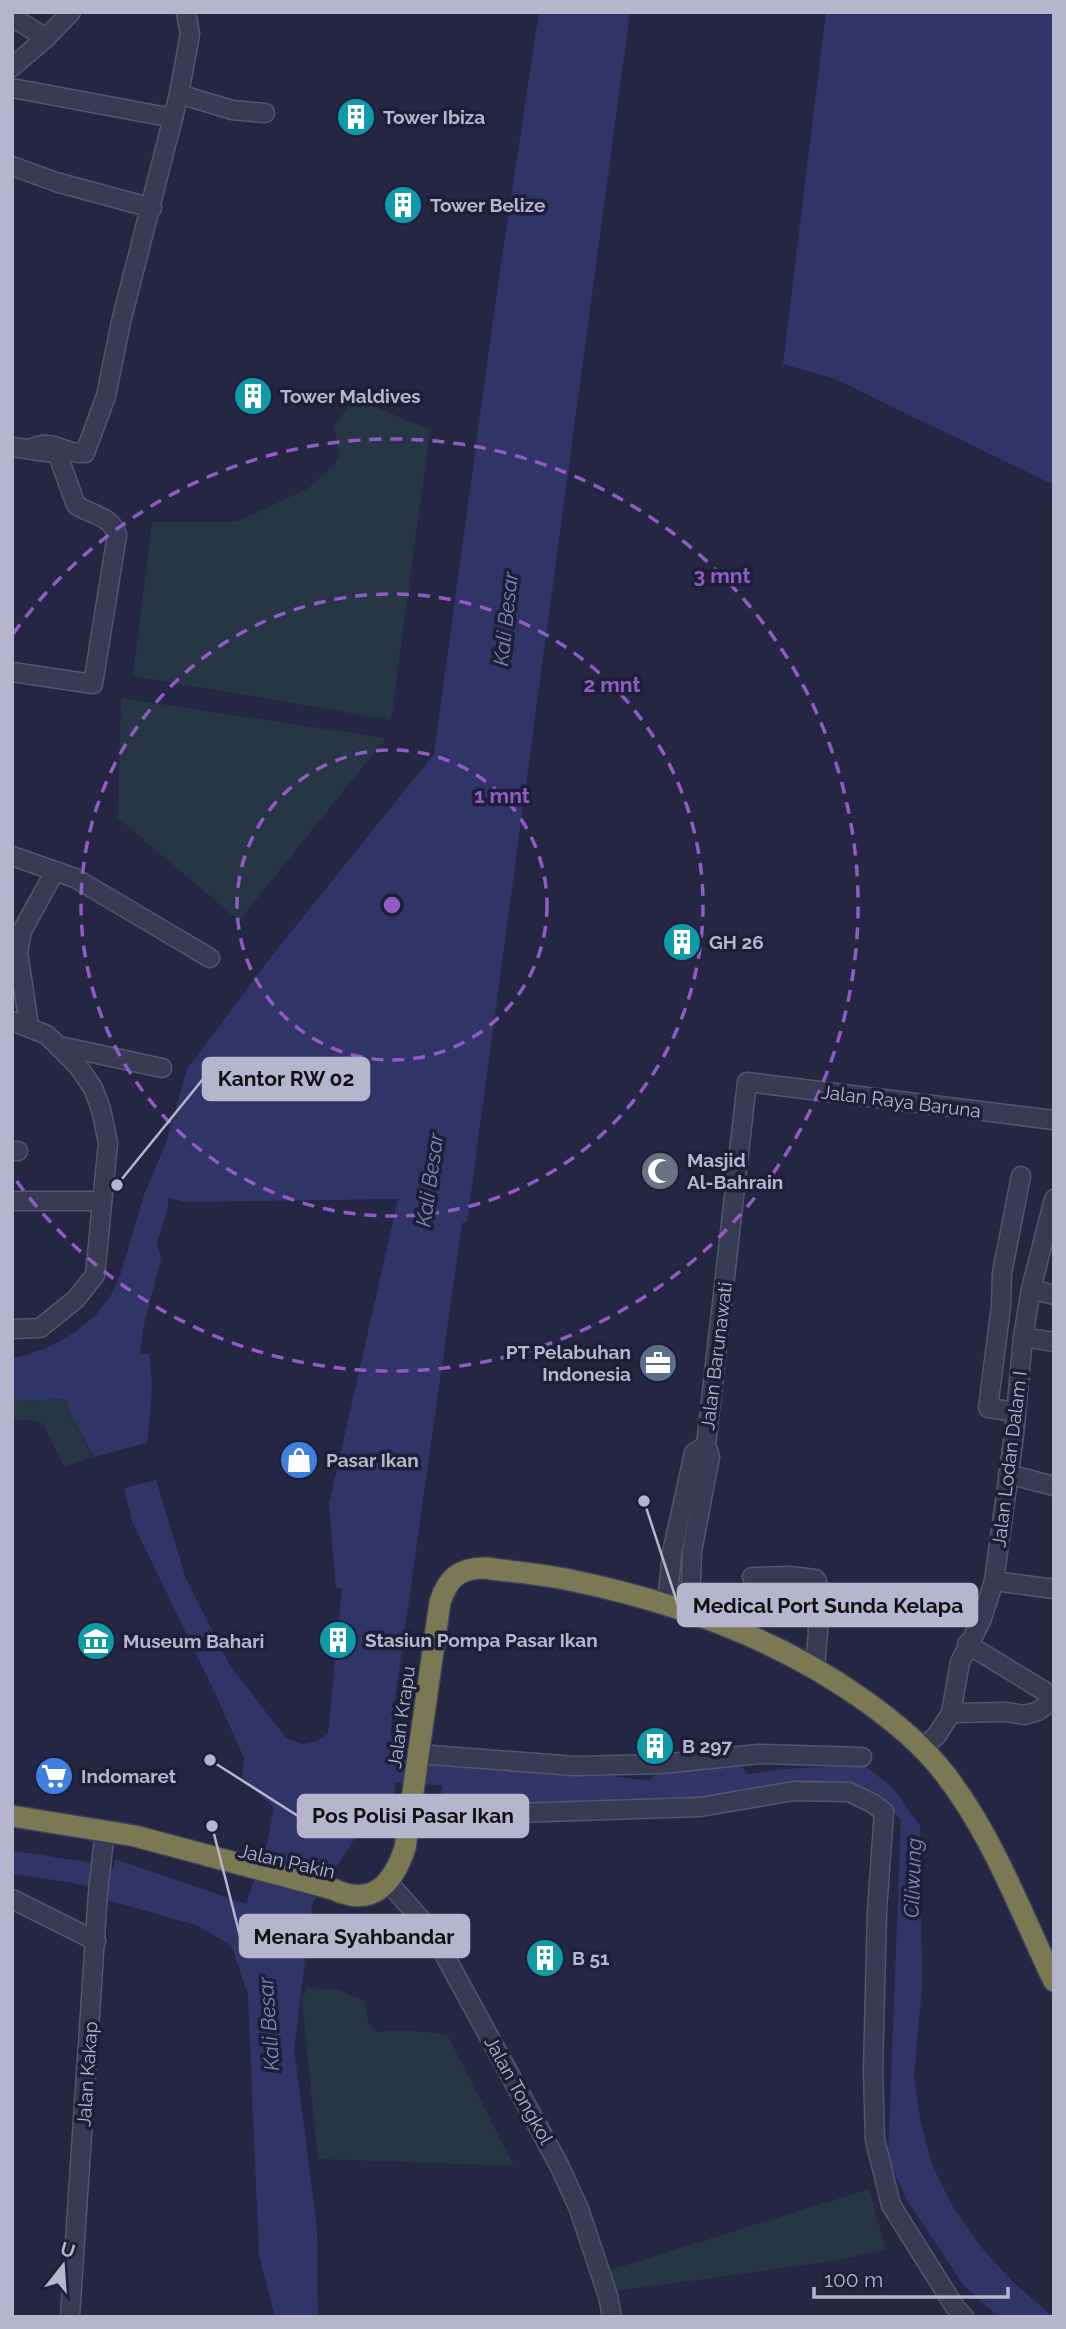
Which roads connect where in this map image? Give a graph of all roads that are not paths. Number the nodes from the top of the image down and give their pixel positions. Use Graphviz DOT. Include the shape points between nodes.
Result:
graph roads {
  1 [pos="71,12"];
  2 [pos="186,12"];
  3 [pos="12,17"];
  4 [pos="46,38"];
  5 [pos="12,67"];
  6 [pos="12,89"];
  7 [pos="179,94"];
  8 [pos="264,113"];
  9 [pos="173,118"];
  10 [pos="12,166"];
  11 [pos="152,208"];
  12 [pos="21,448"];
  13 [pos="12,672"];
  14 [pos="12,856"];
  15 [pos="55,871"];
  16 [pos="210,958"];
  17 [pos="21,1023"];
  18 [pos="60,1046"];
  19 [pos="162,1068"];
  20 [pos="747,1082"];
  21 [pos="1054,1120"];
  22 [pos="1020,1176"];
  23 [pos="1054,1199"];
  24 [pos="12,1201"];
  25 [pos="102,1201"];
  26 [pos="1031,1289"];
  27 [pos="1054,1295"];
  28 [pos="12,1329"];
  29 [pos="1023,1337"];
  30 [pos="1054,1342"];
  31 [pos="1017,1412"];
  32 [pos="706,1445"];
  33 [pos="1009,1474"];
  34 [pos="1054,1486"];
  35 [pos="752,1577"];
  36 [pos="994,1581"];
  37 [pos="1054,1589"];
  38 [pos="667,1605"];
  39 [pos="690,1612"];
  40 [pos="967,1644"];
  41 [pos="815,1667"];
  42 [pos="1054,1698"];
  43 [pos="951,1713"];
  44 [pos="922,1748"];
  45 [pos="418,1756"];
  46 [pos="862,1757"];
  47 [pos="410,1809"];
  48 [pos="12,1816"];
  49 [pos="12,1830"];
  50 [pos="104,1840"];
  51 [pos="388,1882"];
  52 [pos="12,1899"];
  53 [pos="96,1941"];
  54 [pos="1054,1981"];
  55 [pos="70,2317"];
  56 [pos="612,2317"];
  57 [pos="964,2317"];
  1 -- 4 [label="street"];
  2 -- 7 [label="street" via="190,34"];
  3 -- 4 [label="street"];
  4 -- 5 [label="street"];
  6 -- 9 [label="street"];
  7 -- 8 [label="street" via="232,110"];
  7 -- 9 [label="street"];
  9 -- 11 [label="street"];
  10 -- 11 [label="street"];
  11 -- 12 [label="street" via="106,396 85,453 49,444"];
  12 -- 13 [label="street" via="54,453 76,505 108,520 117,535 93,684"];
  14 -- 15 [label="street"];
  15 -- 16 [label="street" via="75,878"];
  15 -- 17 [label="street" via="22,931 18,952"];
  17 -- 18 [label="street" via="44,1032"];
  18 -- 19 [label="street"];
  18 -- 25 [label="street" via="93,1088 101,1109 108,1143"];
  20 -- 21 [label="street, Jalan Raya Baruna"];
  20 -- 32 [label="street, Jalan Barunawati"];
  22 -- 31 [label="street" via="1002,1273 988,1408"];
  23 -- 26 [label="street, Jalan Lodan Dalam I"];
  24 -- 25 [label="street"];
  25 -- 28 [label="street" via="98,1265 90,1284 40,1328"];
  26 -- 27 [label="street"];
  26 -- 29 [label="street, Jalan Lodan Dalam I"];
  29 -- 30 [label="street"];
  29 -- 31 [label="street, Jalan Lodan Dalam I"];
  31 -- 33 [label="street, Jalan Lodan Dalam I"];
  32 -- 38 [label="street, Jalan Barunawati" via="694,1453 672,1553"];
  32 -- 39 [label="street, Jalan Barunawati" via="710,1455 692,1551"];
  33 -- 34 [label="street"];
  33 -- 36 [label="street, Jalan Lodan Dalam I"];
  35 -- 41 [label="street" via="817,1581"];
  36 -- 37 [label="street"];
  36 -- 40 [label="street, Jalan Lodan Dalam I" via="981,1621"];
  38 -- 39 [label="highway"];
  38 -- 45 [label="highway, Jalan Krapu" via="569,1580 485,1568 461,1571 445,1587 440,1602"];
  39 -- 41 [label="highway" via="767,1642"];
  40 -- 42 [label="street"];
  40 -- 43 [label="street, Jalan Lodan Dalam I"];
  41 -- 44 [label="highway" via="877,1709"];
  42 -- 43 [label="street" via="1025,1715"];
  43 -- 44 [label="street"];
  44 -- 54 [label="highway" via="972,1813"];
  45 -- 46 [label="street" via="575,1766 661,1764 759,1754"];
  45 -- 47 [label="highway, Jalan Krapu"];
  47 -- 51 [label="highway, Jalan Krapu" via="405,1848"];
  47 -- 57 [label="street" via="488,1814 701,1807 794,1791 849,1792 884,1812 876,1951 875,2140 891,2205"];
  48 -- 50 [label="highway, Jalan Pakin"];
  49 -- 50 [label="highway, Jalan Pakin"];
  50 -- 51 [label="highway, Jalan Pakin" via="354,1897 379,1890"];
  50 -- 53 [label="street, Jalan Kakap"];
  51 -- 56 [label="street, Jalan Tongkol" via="432,1932 559,2165 579,2209"];
  52 -- 53 [label="street"];
  53 -- 55 [label="street, Jalan Kakap"];
}
